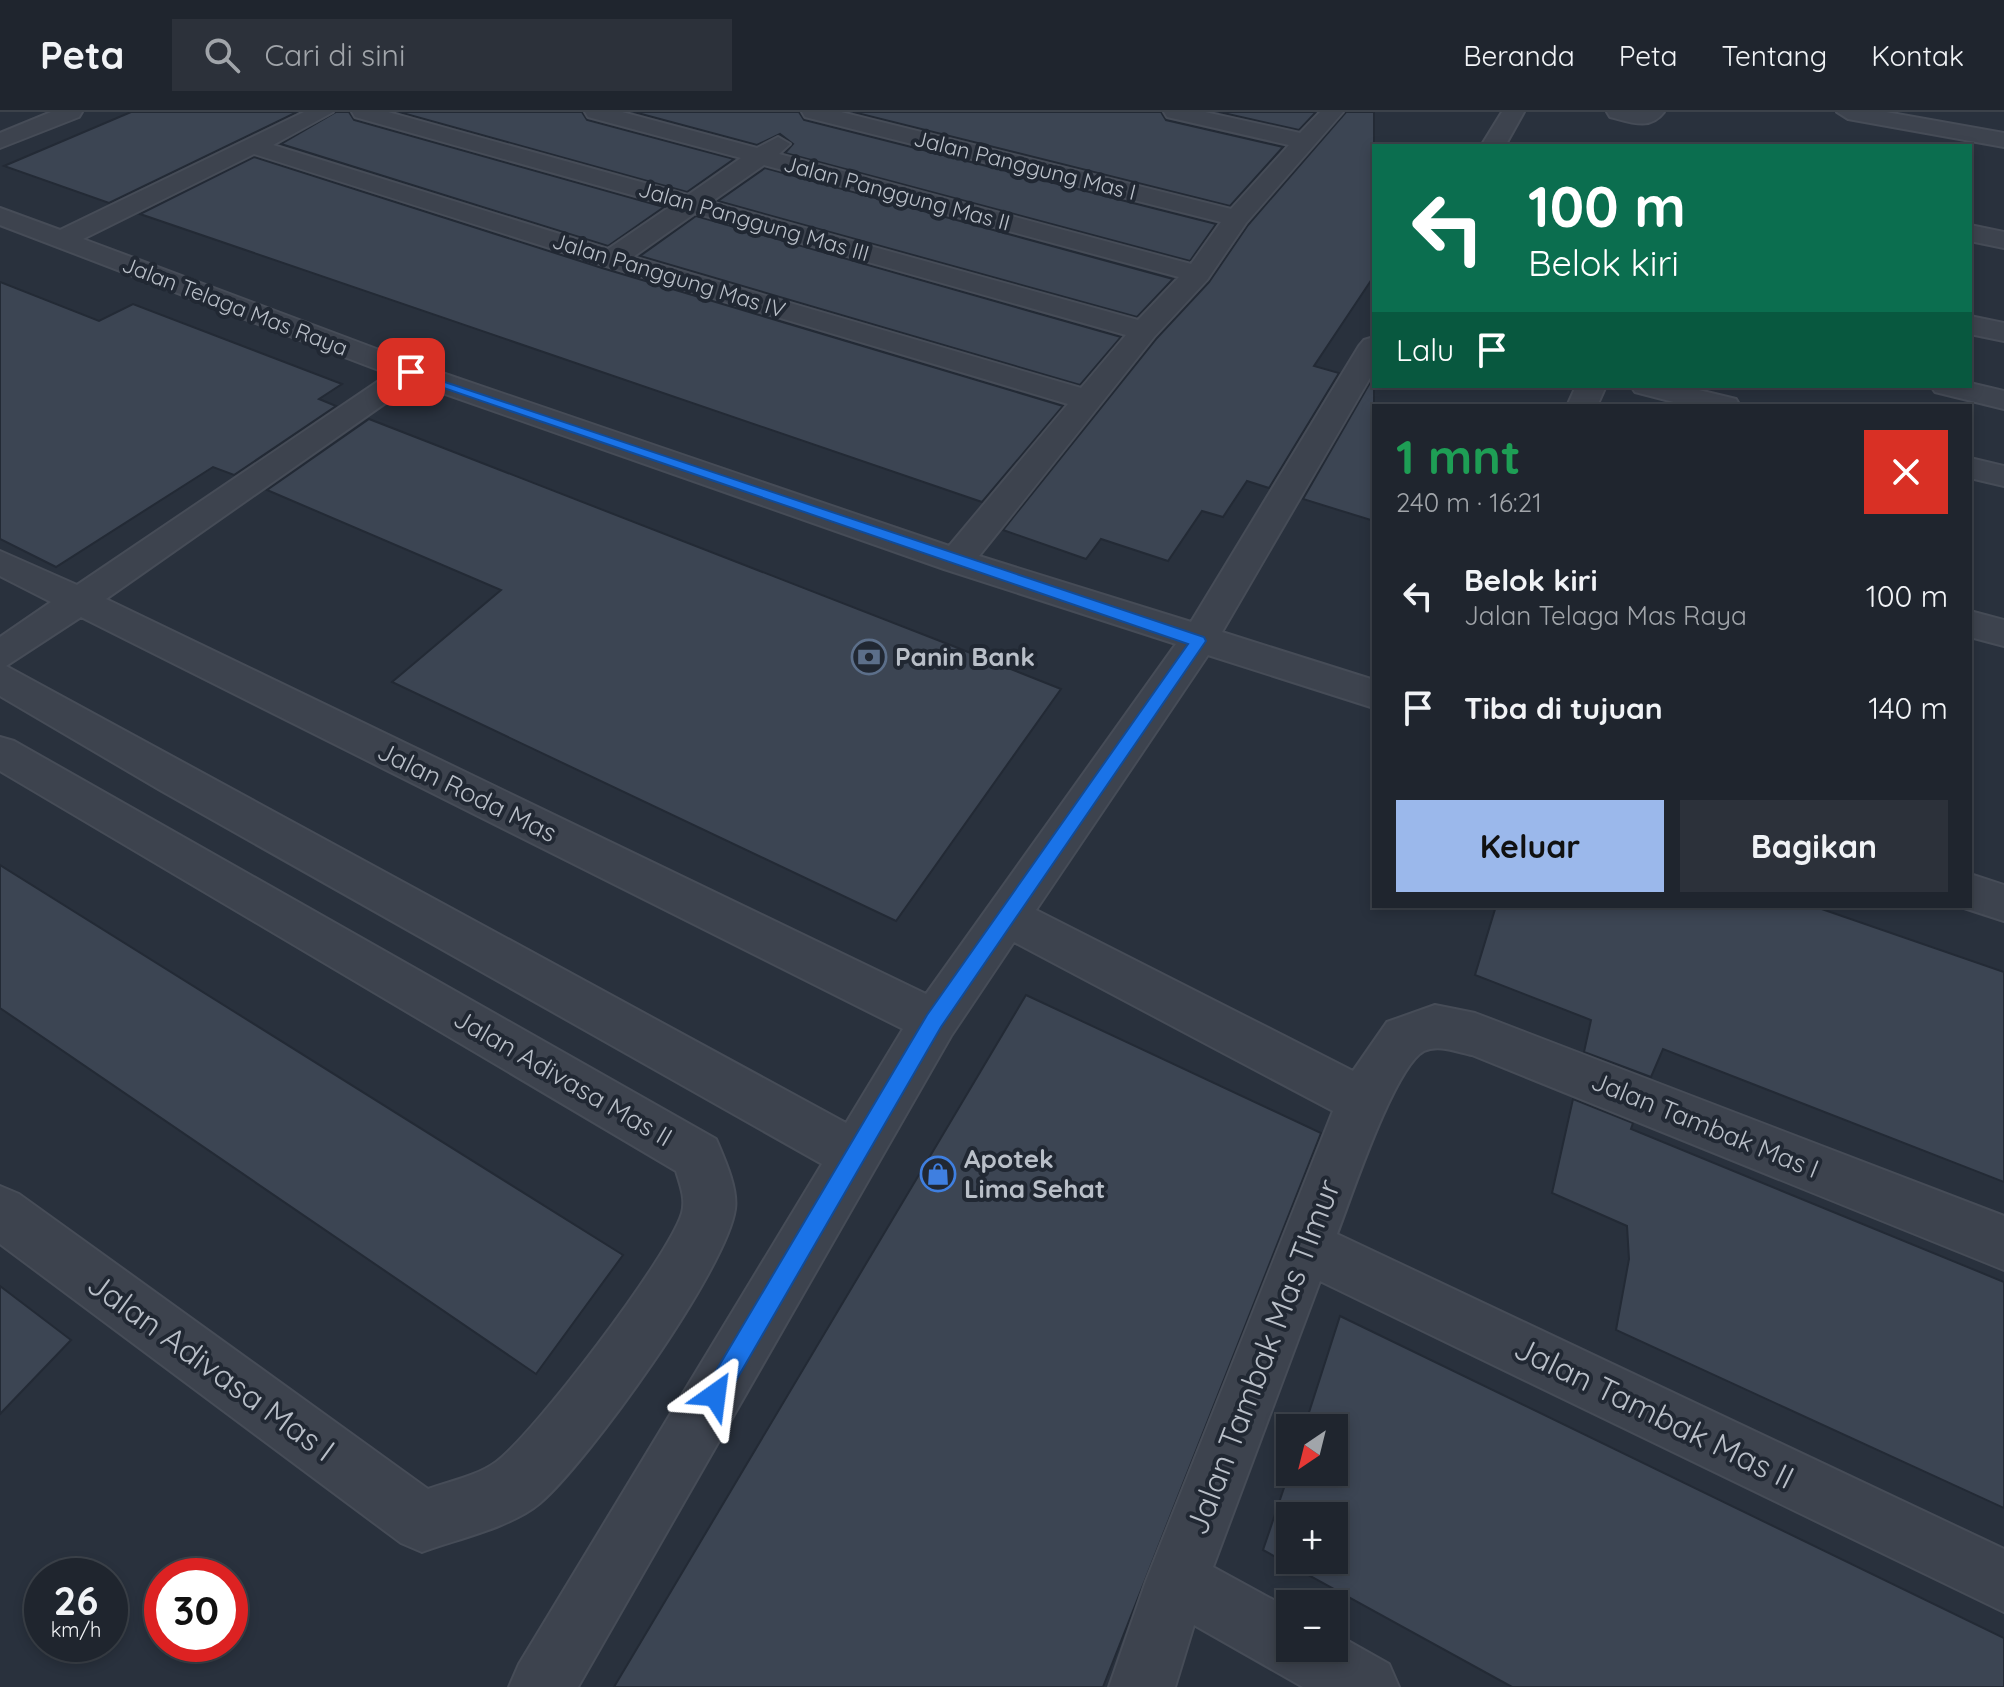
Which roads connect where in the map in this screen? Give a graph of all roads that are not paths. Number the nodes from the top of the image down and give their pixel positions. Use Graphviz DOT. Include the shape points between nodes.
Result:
graph roads {
  1 [pos="71,112"];
  2 [pos="322,112"];
  3 [pos="363,112"];
  4 [pos="596,112"];
  5 [pos="1175,112"];
  6 [pos="1332,112"];
  7 [pos="1513,112"];
  8 [pos="1618,112"];
  9 [pos="1848,112"];
  10 [pos="818,113"];
  11 [pos="1652,122"];
  12 [pos="2004,140"];
  13 [pos="0,141"];
  14 [pos="1303,141"];
  15 [pos="1494,144"];
  16 [pos="252,146"];
  17 [pos="760,156"];
  18 [pos="691,204"];
  19 [pos="0,216"];
  20 [pos="1237,218"];
  21 [pos="1972,233"];
  22 [pos="60,240"];
  23 [pos="2004,240"];
  24 [pos="612,259"];
  25 [pos="1197,274"];
  26 [pos="1972,325"];
  27 [pos="1144,331"];
  28 [pos="2004,332"];
  29 [pos="1372,349"];
  30 [pos="411,372"];
  31 [pos="1654,388"];
  32 [pos="1954,388"];
  33 [pos="1088,400"];
  34 [pos="2004,400"];
  35 [pos="1717,404"];
  36 [pos="1972,468"];
  37 [pos="2004,476"];
  38 [pos="956,561"];
  39 [pos="0,562"];
  40 [pos="77,600"];
  41 [pos="1972,625"];
  42 [pos="2004,633"];
  43 [pos="1198,641"];
  44 [pos="0,655"];
  45 [pos="0,678"];
  46 [pos="1372,693"];
  47 [pos="0,752"];
  48 [pos="1972,893"];
  49 [pos="2004,903"];
  50 [pos="1005,915"];
  51 [pos="934,1021"];
  52 [pos="1404,1037"];
  53 [pos="1362,1101"];
  54 [pos="857,1156"];
  55 [pos="0,1212"];
  56 [pos="2004,1243"];
  57 [pos="1305,1246"];
  58 [pos="422,1522"];
  59 [pos="1177,1581"];
  60 [pos="2004,1581"];
  61 [pos="1276,1636"];
  62 [pos="1322,1662"];
  63 [pos="542,1687"];
  64 [pos="1142,1687"];
  65 [pos="1366,1687"];
  1 -- 13 [label="street"];
  2 -- 16 [label="street"];
  3 -- 18 [label="street, Jalan Panggung Mas III"];
  4 -- 17 [label="street, Jalan Panggung Mas II"];
  5 -- 14 [label="street"];
  6 -- 14 [label="street"];
  7 -- 15 [label="street"];
  8 -- 11 [label="street"];
  9 -- 12 [label="street"];
  10 -- 17 [label="street"];
  10 -- 20 [label="street, Jalan Panggung Mas I"];
  14 -- 20 [label="street"];
  16 -- 22 [label="street"];
  16 -- 24 [label="street, Jalan Panggung Mas IV"];
  17 -- 18 [label="street"];
  17 -- 25 [label="street, Jalan Panggung Mas II"];
  18 -- 24 [label="street"];
  18 -- 27 [label="street, Jalan Panggung Mas III"];
  19 -- 22 [label="street, Jalan Telaga Mas Raya"];
  20 -- 25 [label="street"];
  21 -- 23 [label="street"];
  22 -- 30 [label="street, Jalan Telaga Mas Raya"];
  24 -- 33 [label="street, Jalan Panggung Mas IV"];
  25 -- 27 [label="street"];
  26 -- 28 [label="street"];
  27 -- 33 [label="street"];
  29 -- 43 [label="street"];
  30 -- 38 [label="street, Jalan Telaga Mas Raya"];
  30 -- 40 [label="street"];
  31 -- 35 [label="street"];
  32 -- 34 [label="street"];
  33 -- 38 [label="street"];
  36 -- 37 [label="street"];
  38 -- 43 [label="street, Jalan Telaga Mas Raya"];
  39 -- 40 [label="street, Jalan Roda Mas"];
  40 -- 44 [label="street"];
  40 -- 51 [label="street, Jalan Roda Mas"];
  41 -- 42 [label="street"];
  43 -- 46 [label="street, Jalan Telaga Mas Raya"];
  43 -- 50 [label="street"];
  45 -- 54 [label="street"];
  47 -- 58 [label="street, Jalan Adivasa Mas II" via="698,1156 710,1209 700,1239 557,1442 516,1484"];
  48 -- 49 [label="street"];
  50 -- 51 [label="street"];
  50 -- 53 [label="street"];
  51 -- 54 [label="street"];
  52 -- 53 [label="street, Jalan Tambak Mas TImur"];
  52 -- 56 [label="street, Jalan Tambak Mas I" via="1435,1026 1475,1034"];
  53 -- 57 [label="street, Jalan Tambak Mas TImur"];
  54 -- 63 [label="street"];
  55 -- 58 [label="street, Jalan Adivasa Mas I"];
  57 -- 59 [label="street, Jalan Tambak Mas TImur"];
  57 -- 60 [label="street, Jalan Tambak Mas II"];
  59 -- 61 [label="street"];
  59 -- 64 [label="street, Jalan Tambak Mas TImur"];
  62 -- 65 [label="street"];
}
